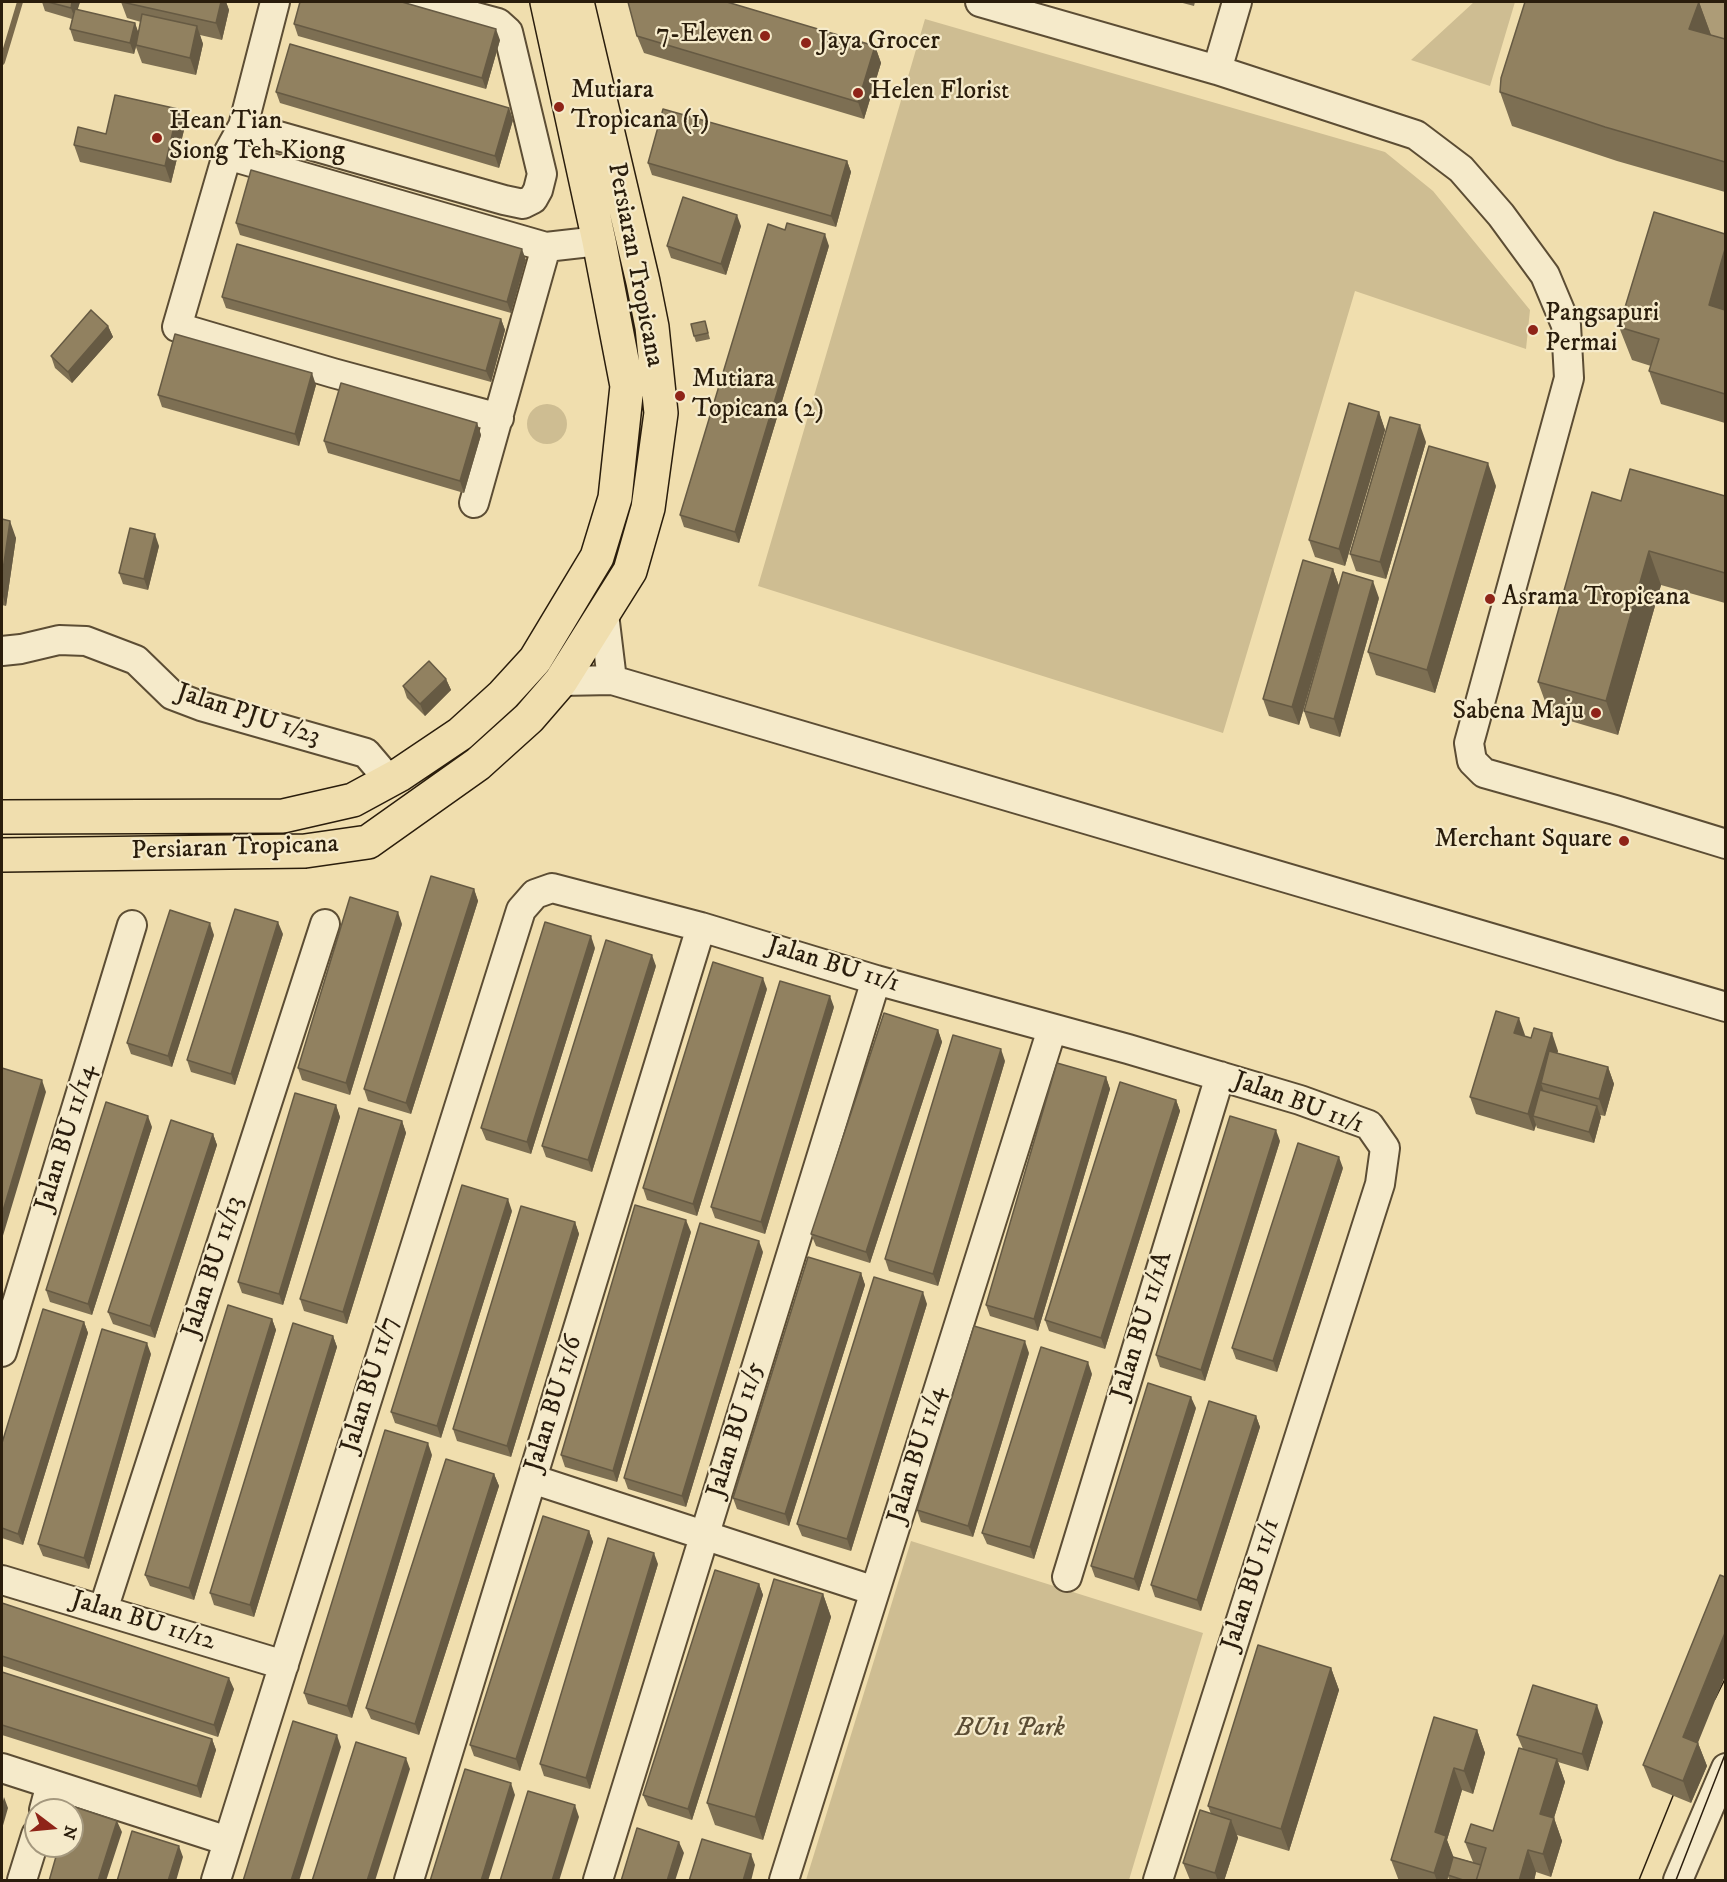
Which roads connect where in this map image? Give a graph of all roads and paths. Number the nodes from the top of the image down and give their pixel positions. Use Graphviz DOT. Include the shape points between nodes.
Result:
graph roads {
  1 [pos="275,2"];
  2 [pos="420,2"];
  3 [pos="547,2"];
  4 [pos="577,2"];
  5 [pos="980,2"];
  6 [pos="1237,2"];
  7 [pos="1217,70"];
  8 [pos="243,126"];
  9 [pos="227,155"];
  10 [pos="599,241"];
  11 [pos="546,247"];
  12 [pos="499,418"];
  13 [pos="474,503"];
  14 [pos="604,615"];
  15 [pos="2,651"];
  16 [pos="612,680"];
  17 [pos="561,681"];
  18 [pos="394,778"];
  19 [pos="353,800"];
  20 [pos="424,804"];
  21 [pos="2,817"];
  22 [pos="368,842"];
  23 [pos="1725,844"];
  24 [pos="2,855"];
  25 [pos="535,894"];
  26 [pos="325,924"];
  27 [pos="132,925"];
  28 [pos="701,927"];
  29 [pos="876,980"];
  30 [pos="1725,1007"];
  31 [pos="1052,1029"];
  32 [pos="1220,1076"];
  33 [pos="2,1352"];
  34 [pos="532,1479"];
  35 [pos="704,1536"];
  36 [pos="1067,1577"];
  37 [pos="2,1580"];
  38 [pos="875,1591"];
  39 [pos="103,1610"];
  40 [pos="284,1665"];
  41 [pos="2,1768"];
  42 [pos="1725,1768"];
  43 [pos="47,1797"];
  44 [pos="1725,1806"];
  45 [pos="228,1841"];
  46 [pos="29,1858"];
  47 [pos="22,1881"];
  48 [pos="216,1881"];
  49 [pos="409,1881"];
  50 [pos="598,1881"];
  51 [pos="784,1881"];
  52 [pos="1158,1881"];
  53 [pos="1678,1881"];
  54 [pos="1695,1881"];
  1 -- 8 [label="street"];
  2 -- 8 [label="street" via="498,23 508,32 542,174 533,199 523,204 504,200"];
  3 -- 10 [label="main road, Persiaran Tropicana"];
  4 -- 14 [label="main road, Persiaran Tropicana" via="643,282 661,413 648,508 630,571"];
  5 -- 7 [label="street"];
  6 -- 7 [label="street"];
  7 -- 23 [label="street" via="1416,135 1461,169 1501,215 1545,275 1566,325 1569,378 1469,743 1472,761 1484,773"];
  8 -- 9 [label="street"];
  9 -- 11 [label="street"];
  9 -- 12 [label="street" via="177,327"];
  10 -- 11 [label="street"];
  10 -- 18 [label="main road, Persiaran Tropicana" via="627,386 615,498 597,557 535,660 503,695 460,734"];
  11 -- 12 [label="street"];
  12 -- 13 [label="street"];
  14 -- 16 [label="street"];
  14 -- 17 [label="main road, Persiaran Tropicana"];
  15 -- 18 [label="street, Jalan PJU 1/23" via="59,640 86,641 136,660 172,695 366,753"];
  16 -- 17 [label="street"];
  16 -- 30 [label="street"];
  17 -- 20 [label="main road, Persiaran Tropicana" via="529,718 478,764"];
  18 -- 19 [label="main road, Persiaran Tropicana"];
  18 -- 20 [label="main road" via="402,794"];
  19 -- 21 [label="main road, Persiaran Tropicana" via="282,816"];
  19 -- 22 [label="main road" via="373,818"];
  20 -- 22 [label="main road, Persiaran Tropicana"];
  22 -- 24 [label="main road, Persiaran Tropicana" via="305,851"];
  25 -- 28 [label="street, Jalan BU 11/1" via="552,888"];
  25 -- 40 [label="street, Jalan BU 11/7" via="521,910"];
  26 -- 39 [label="street, Jalan BU 11/13"];
  27 -- 33 [label="street, Jalan BU 11/14"];
  28 -- 29 [label="street, Jalan BU 11/1"];
  28 -- 34 [label="street, Jalan BU 11/6"];
  29 -- 31 [label="street, Jalan BU 11/1"];
  29 -- 35 [label="street, Jalan BU 11/5"];
  31 -- 32 [label="street, Jalan BU 11/1"];
  31 -- 38 [label="street, Jalan BU 11/4"];
  32 -- 36 [label="street, Jalan BU 11/1A"];
  32 -- 52 [label="street, Jalan BU 11/1" via="1369,1125 1385,1148 1380,1184"];
  34 -- 35 [label="street"];
  34 -- 49 [label="street, Jalan BU 11/6"];
  35 -- 38 [label="street"];
  35 -- 50 [label="street, Jalan BU 11/5"];
  37 -- 39 [label="street, Jalan BU 11/12"];
  38 -- 51 [label="street, Jalan BU 11/4"];
  39 -- 40 [label="street, Jalan BU 11/12"];
  40 -- 45 [label="street, Jalan BU 11/7"];
  41 -- 43 [label="street"];
  42 -- 53 [label="street"];
  43 -- 45 [label="street"];
  44 -- 54 [label="street"];
  45 -- 48 [label="street, Jalan BU 11/7"];
  46 -- 47 [label="street"];
}
